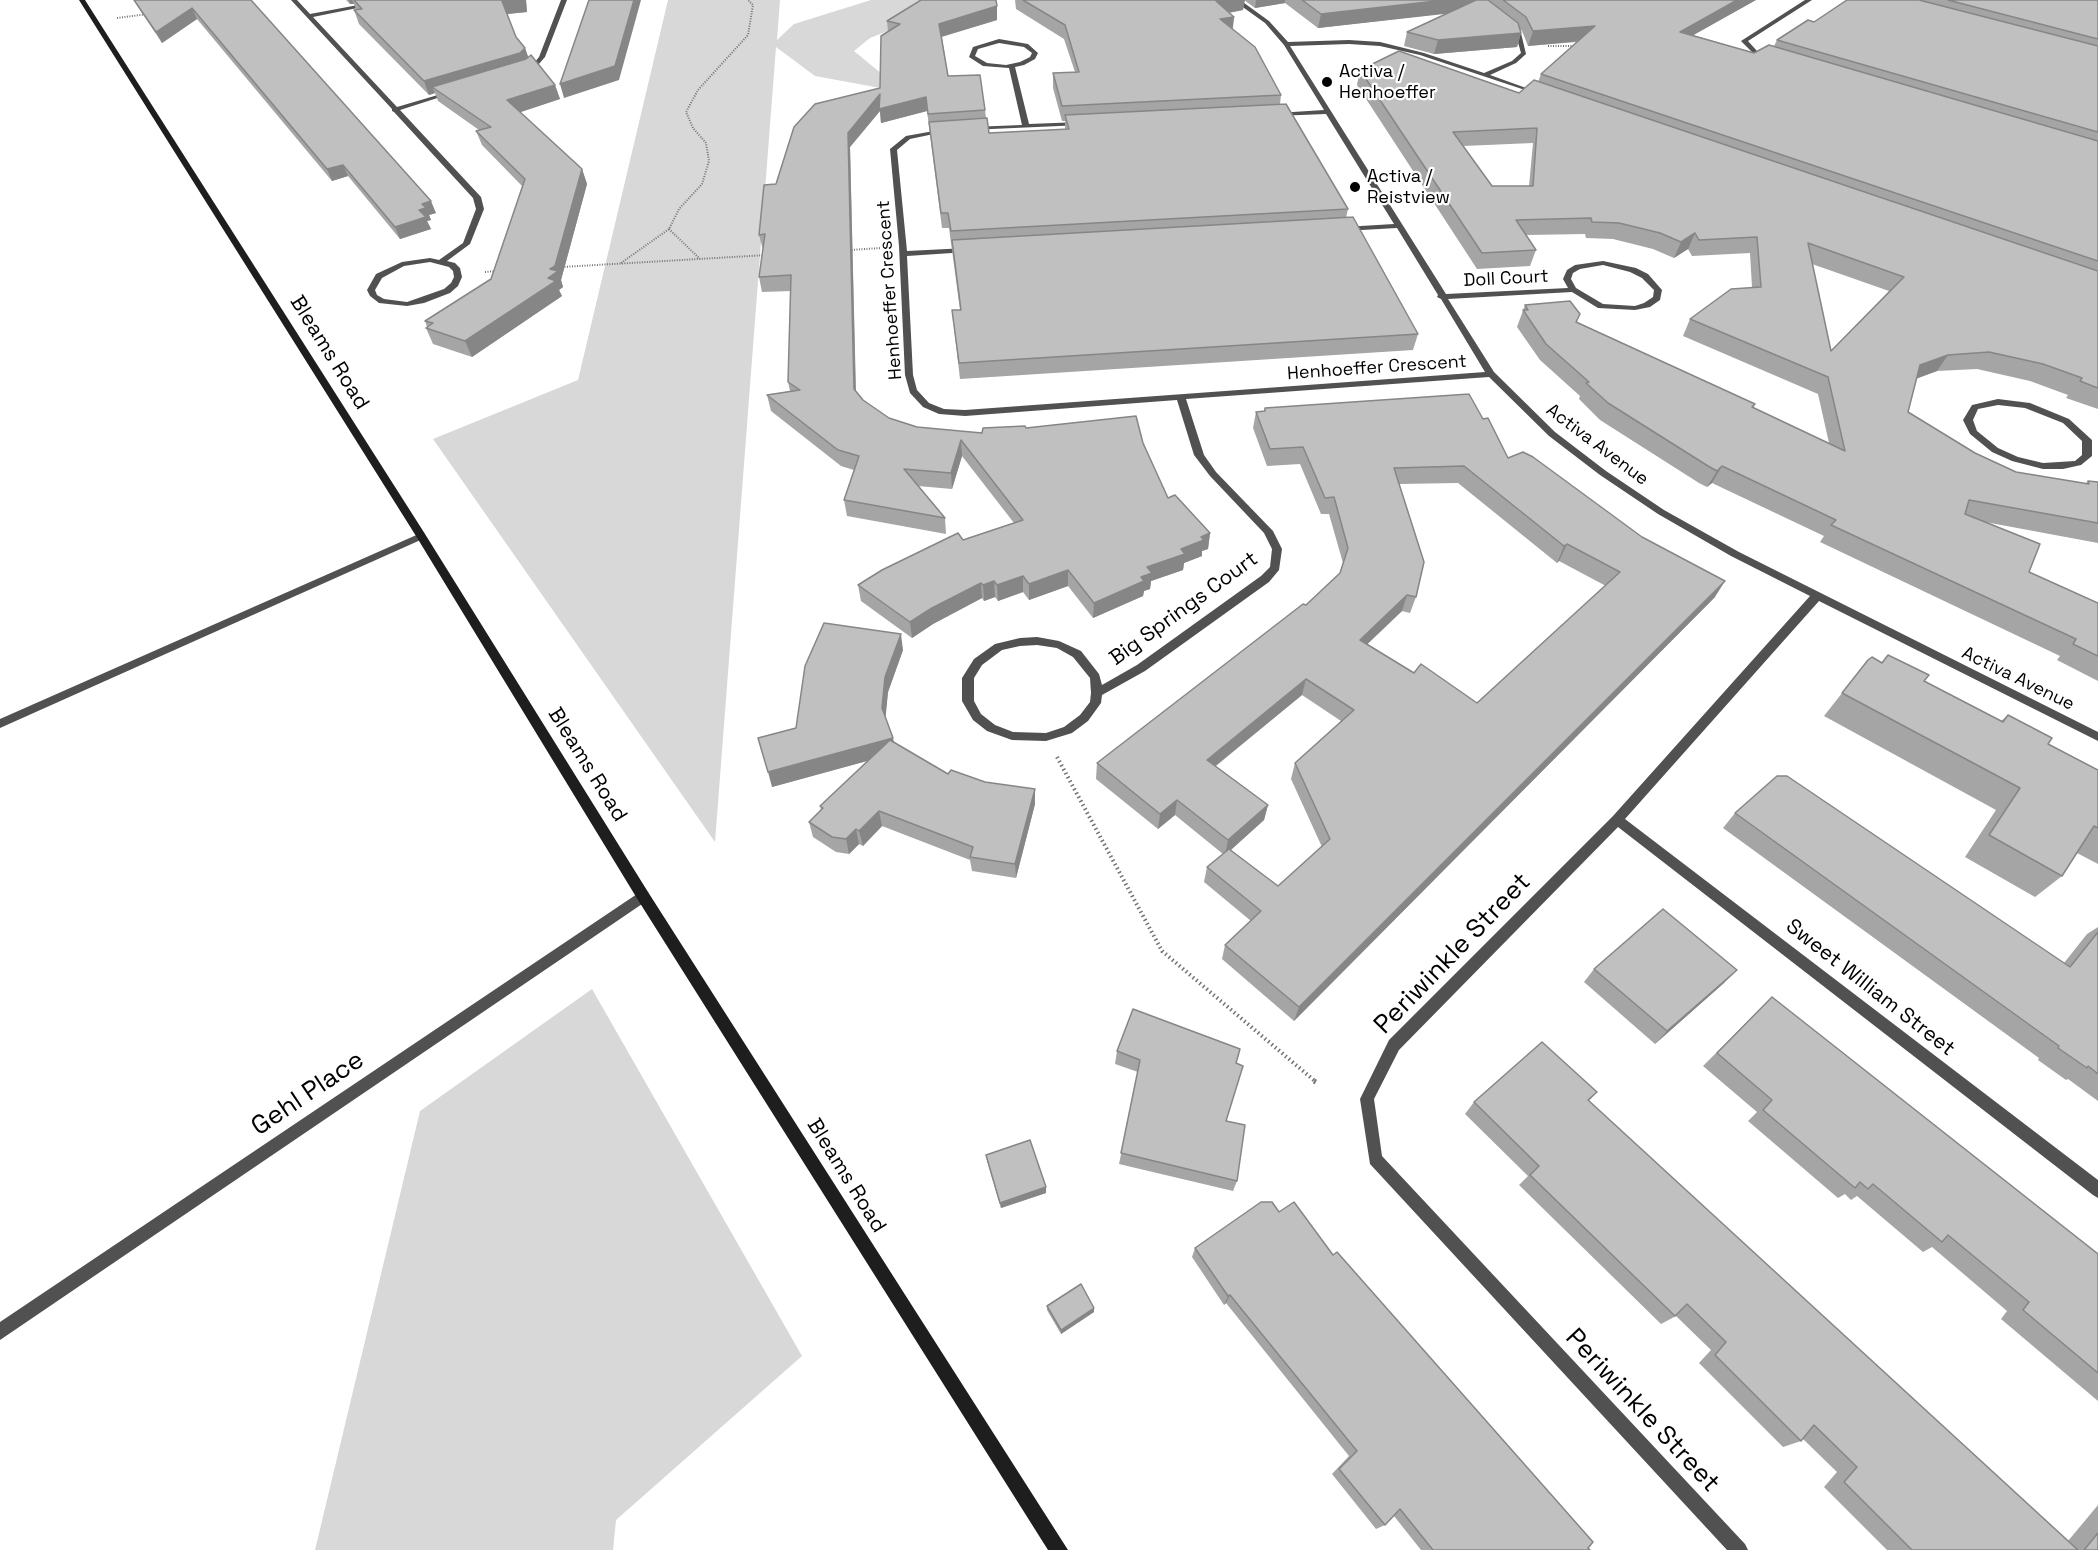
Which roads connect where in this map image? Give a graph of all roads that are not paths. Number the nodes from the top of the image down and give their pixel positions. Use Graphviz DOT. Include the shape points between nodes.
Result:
graph roads {
  1 [pos="82,0"];
  2 [pos="294,0"];
  3 [pos="394,0"];
  4 [pos="564,0"];
  5 [pos="1236,0"];
  6 [pos="1809,0"];
  7 [pos="309,16"];
  8 [pos="1501,21"];
  9 [pos="1287,44"];
  10 [pos="1780,62"];
  11 [pos="1012,66"];
  12 [pos="517,73"];
  13 [pos="1486,75"];
  14 [pos="460,90"];
  15 [pos="1542,95"];
  16 [pos="394,110"];
  17 [pos="1328,112"];
  18 [pos="1271,115"];
  19 [pos="1084,124"];
  20 [pos="1026,127"];
  21 [pos="951,130"];
  22 [pos="962,130"];
  23 [pos="1396,226"];
  24 [pos="1337,229"];
  25 [pos="980,249"];
  26 [pos="903,250"];
  27 [pos="442,261"];
  28 [pos="1572,290"];
  29 [pos="1441,297"];
  30 [pos="1491,374"];
  31 [pos="1181,398"];
  32 [pos="2093,453"];
  33 [pos="421,536"];
  34 [pos="1816,597"];
  35 [pos="1097,693"];
  36 [pos="0,724"];
  37 [pos="2098,737"];
  38 [pos="1617,820"];
  39 [pos="643,896"];
  40 [pos="2098,1190"];
  41 [pos="0,1332"];
  42 [pos="1059,1550"];
  43 [pos="1739,1550"];
  1 -- 33 [label="main road, Bleams Road"];
  2 -- 7 [label="street"];
  3 -- 7 [label="street"];
  4 -- 12 [label="street" via="542,57 528,70"];
  5 -- 9 [label="street, Activa Avenue" via="1267,22"];
  6 -- 10 [label="street" via="1744,41 1755,52"];
  7 -- 16 [label="street"];
  8 -- 13 [label="street" via="1519,34 1524,53 1514,63"];
  9 -- 13 [label="street" via="1380,44"];
  9 -- 17 [label="street, Activa Avenue"];
  11 -- 11 [label="street" via="1033,58 1032,48 999,41 982,44 971,52 985,65"];
  11 -- 20 [label="street"];
  13 -- 15 [label="street"];
  14 -- 16 [label="street"];
  16 -- 27 [label="street" via="477,197 480,209 466,244"];
  17 -- 18 [label="street"];
  17 -- 23 [label="street, Activa Avenue"];
  19 -- 20 [label="street"];
  20 -- 22 [label="street"];
  21 -- 26 [label="street, Henhoeffer Crescent" via="908,138 893,149"];
  23 -- 24 [label="street"];
  23 -- 29 [label="street, Activa Avenue"];
  25 -- 26 [label="street"];
  26 -- 31 [label="street, Henhoeffer Crescent" via="909,375 913,391 926,405 942,412 965,413"];
  27 -- 27 [label="street" via="416,261 395,267 379,276 370,290 382,301 393,303 436,297 458,277 452,265"];
  28 -- 28 [label="street, Doll Court" via="1601,306 1635,308 1652,301 1658,290 1633,270 1603,263 1570,272 1567,279"];
  28 -- 29 [label="street, Doll Court"];
  29 -- 30 [label="street, Activa Avenue"];
  30 -- 31 [label="street, Henhoeffer Crescent"];
  30 -- 34 [label="street, Activa Avenue" via="1552,434 1603,473 1661,512"];
  31 -- 35 [label="street, Big Springs Court" via="1199,455 1268,531 1277,549 1275,568 1141,668"];
  32 -- 32 [label="street" via="2072,425 2027,405 1988,403 1976,407 1968,420 1984,443 2015,459 2063,466 2078,463"];
  33 -- 36 [label="street"];
  33 -- 39 [label="main road, Bleams Road"];
  34 -- 37 [label="street, Activa Avenue"];
  34 -- 38 [label="street, Periwinkle Street"];
  35 -- 35 [label="street, Big Springs Court" via="1095,676 1085,662 1059,645 1020,642 999,648 978,662 968,678 968,701 977,717 1012,736 1046,737 1068,730 1084,718"];
  38 -- 40 [label="street, Sweet William Street"];
  38 -- 43 [label="street, Periwinkle Street" via="1394,1045 1367,1099 1376,1159"];
  39 -- 41 [label="street, Gehl Place"];
  39 -- 42 [label="main road, Bleams Road"];
}
